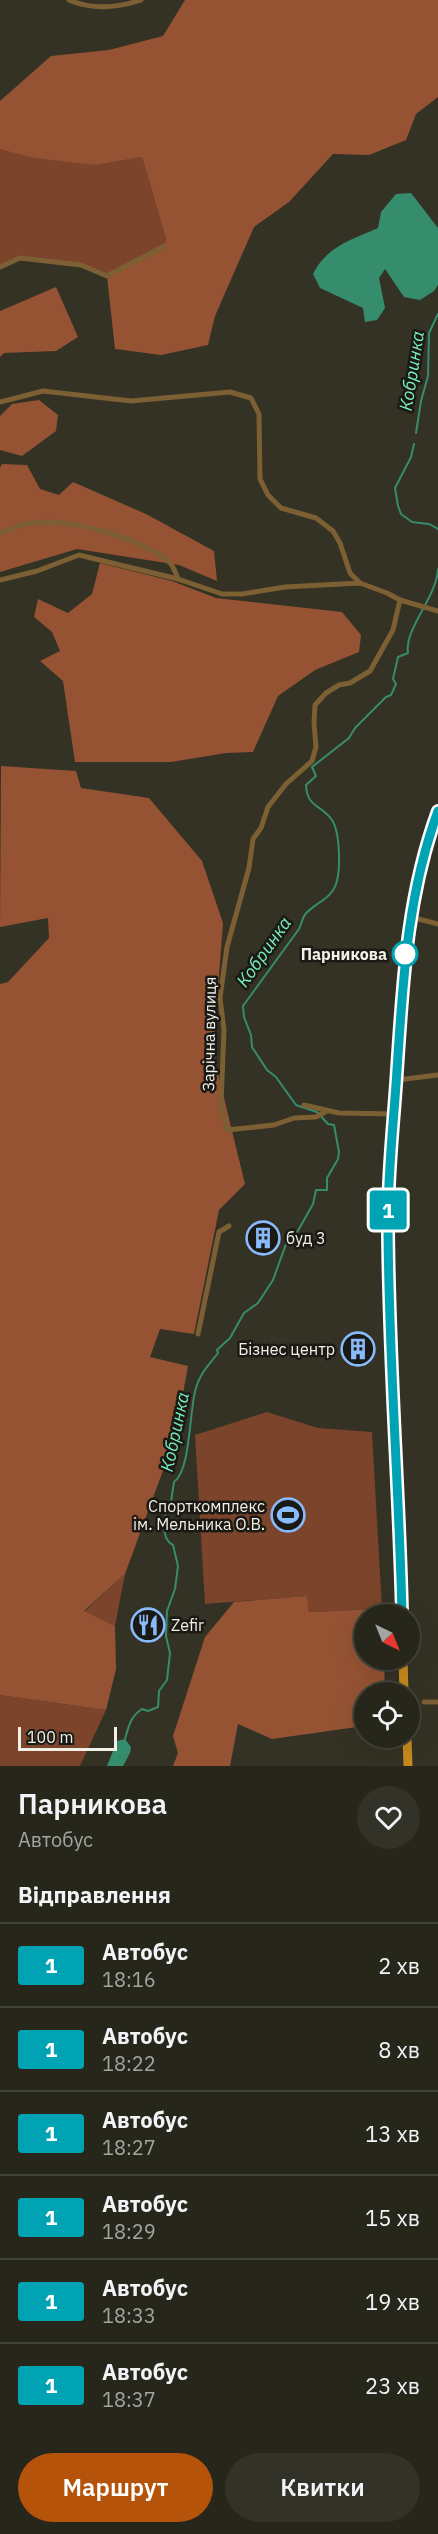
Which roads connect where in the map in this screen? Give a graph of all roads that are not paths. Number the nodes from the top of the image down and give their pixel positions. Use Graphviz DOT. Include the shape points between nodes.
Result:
graph roads {
  1 [pos="69,0"];
  2 [pos="141,0"];
  3 [pos="164,246"];
  4 [pos="0,267"];
  5 [pos="0,402"];
  6 [pos="0,533"];
  7 [pos="178,579"];
  8 [pos="0,580"];
  9 [pos="360,583"];
  10 [pos="400,600"];
  11 [pos="438,611"];
  12 [pos="438,810"];
  13 [pos="410,917"];
  14 [pos="438,924"];
  15 [pos="438,1075"];
  16 [pos="397,1080"];
  17 [pos="304,1105"];
  18 [pos="325,1113"];
  19 [pos="395,1114"];
  20 [pos="229,1226"];
  21 [pos="198,1334"];
  22 [pos="402,1604"];
  23 [pos="424,1702"];
  24 [pos="438,1702"];
  25 [pos="407,1748"];
  26 [pos="408,1766"];
  1 -- 2 [label="street" via="104,7"];
  3 -- 4 [label="street" via="108,276 81,265 20,258"];
  5 -- 9 [label="street" via="43,391 131,401 231,392 251,398 259,414 260,479 268,495 281,508 315,518 333,531 350,573"];
  6 -- 7 [label="street" via="27,524 55,523 115,533 172,564"];
  7 -- 8 [label="street" via="79,555"];
  7 -- 9 [label="street" via="222,594"];
  9 -- 10 [label="street"];
  10 -- 11 [label="street"];
  10 -- 18 [label="street, Зарічна вулиця" via="393,630 370,671 326,693 315,705 316,747 312,761 268,807 253,839 227,947 220,998 224,1030 221,1104 227,1131"];
  12 -- 13 [label="main road" via="425,845"];
  13 -- 14 [label="street"];
  13 -- 16 [label="main road"];
  15 -- 16 [label="street"];
  16 -- 19 [label="main road"];
  17 -- 18 [label="street"];
  18 -- 19 [label="street"];
  19 -- 22 [label="main road" via="388,1218"];
  20 -- 21 [label="street" via="219,1232"];
  23 -- 24 [label="street"];
  25 -- 26 [label="main road"];
}
